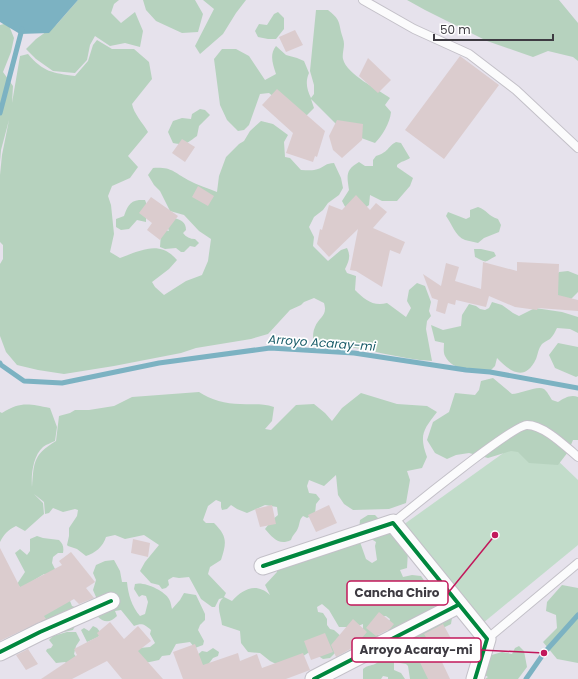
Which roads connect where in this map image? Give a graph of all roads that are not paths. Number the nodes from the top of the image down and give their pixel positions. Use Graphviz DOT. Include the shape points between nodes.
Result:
graph roads {
  1 [pos="363,0"];
  2 [pos="578,148"];
  3 [pos="578,457"];
  4 [pos="393,523"];
  5 [pos="578,563"];
  6 [pos="263,566"];
  7 [pos="111,601"];
  8 [pos="458,605"];
  9 [pos="487,639"];
  10 [pos="0,652"];
  11 [pos="314,679"];
  12 [pos="475,679"];
  1 -- 2 [label="lane" via="414,30 469,54 516,90"];
  3 -- 4 [label="lane" via="557,439 539,428 527,425 492,446"];
  4 -- 6 [label="street"];
  4 -- 8 [label="street"];
  5 -- 9 [label="lane"];
  7 -- 10 [label="street"];
  8 -- 9 [label="street"];
  8 -- 11 [label="street"];
  9 -- 12 [label="street"];
}
